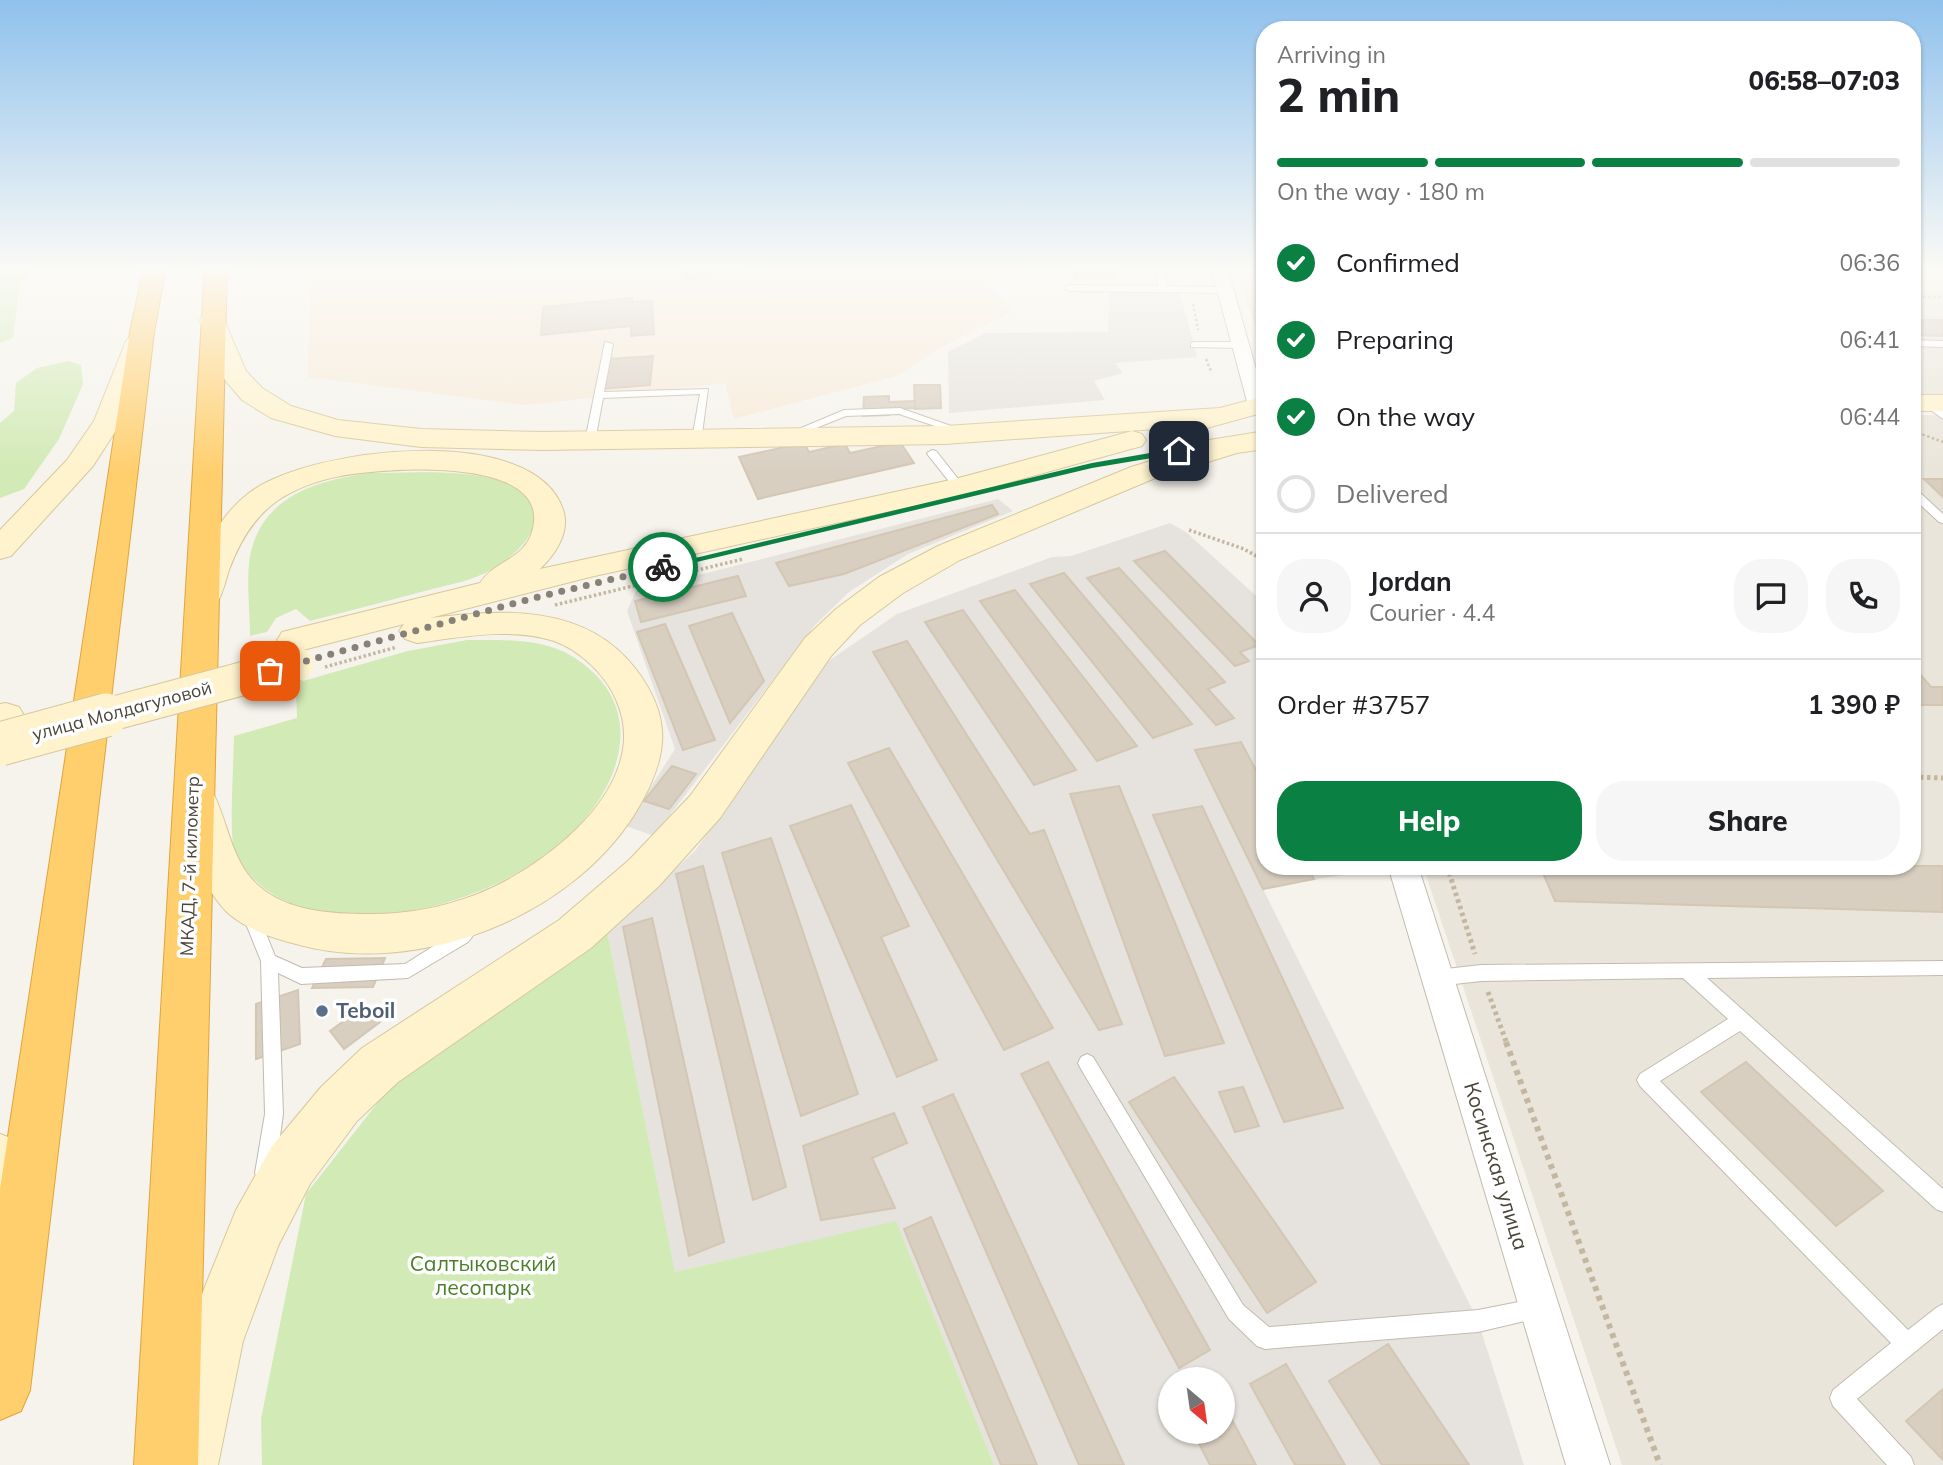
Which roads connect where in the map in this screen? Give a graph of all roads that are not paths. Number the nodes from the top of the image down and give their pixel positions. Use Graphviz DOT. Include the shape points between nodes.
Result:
graph roads {
  1 [pos="141,335"];
  2 [pos="142,335"];
  3 [pos="211,335"];
  4 [pos="217,335"];
  5 [pos="1238,335"];
  6 [pos="1921,343"];
  7 [pos="608,344"];
  8 [pos="1943,344"];
  9 [pos="1194,345"];
  10 [pos="1241,345"];
  11 [pos="1256,383"];
  12 [pos="598,395"];
  13 [pos="1256,401"];
  14 [pos="1256,401"];
  15 [pos="1246,434"];
  16 [pos="697,439"];
  17 [pos="590,441"];
  18 [pos="932,453"];
  19 [pos="959,487"];
  20 [pos="1921,499"];
  21 [pos="1943,520"];
  22 [pos="0,549"];
  23 [pos="201,606"];
  24 [pos="415,628"];
  25 [pos="2,726"];
  26 [pos="194,789"];
  27 [pos="1406,875"];
  28 [pos="244,900"];
  29 [pos="495,905"];
  30 [pos="269,961"];
  31 [pos="1943,968"];
  32 [pos="1687,971"];
  33 [pos="1437,978"];
  34 [pos="1742,1020"];
  35 [pos="1087,1063"];
  36 [pos="0,1160"];
  37 [pos="1943,1202"];
  38 [pos="256,1230"];
  39 [pos="1541,1309"];
  40 [pos="1943,1315"];
  41 [pos="1907,1344"];
  42 [pos="3,1369"];
  43 [pos="166,1465"];
  44 [pos="186,1465"];
  45 [pos="1588,1465"];
  46 [pos="1903,1465"];
  1 -- 22 [label="main road" via="124,383 78,466"];
  2 -- 42 [label="highway"];
  3 -- 23 [label="highway, МКАД, 7-й километр"];
  4 -- 17 [label="main road" via="234,374 252,394 281,412 335,429 421,438"];
  5 -- 10 [label="street"];
  6 -- 8 [label="lane"];
  7 -- 12 [label="lane"];
  9 -- 10 [label="lane"];
  10 -- 11 [label="street"];
  12 -- 16 [label="lane" via="705,391"];
  12 -- 17 [label="lane"];
  13 -- 15 [label="main road"];
  14 -- 15 [label="main road, улица Молдагуловой"];
  15 -- 16 [label="main road" via="968,433"];
  15 -- 19 [label="main road, улица Молдагуловой"];
  15 -- 24 [label="main road, улица Молдагуловой" via="1092,465"];
  15 -- 38 [label="main road" via="949,553 832,620 818,647 705,807 644,873 575,934 380,1065 339,1104 291,1165"];
  16 -- 17 [label="main road"];
  18 -- 19 [label="lane"];
  19 -- 24 [label="main road, улица Молдагуловой" via="590,567"];
  20 -- 21 [label="lane"];
  23 -- 24 [label="main road" via="216,557 238,522 259,500 286,485 352,465 387,462 477,464 508,470 529,481 544,494 551,510 550,530 539,551 522,569"];
  23 -- 26 [label="highway, МКАД, 7-й километр"];
  24 -- 25 [label="main road, улица Молдагуловой, bridge"];
  24 -- 29 [label="main road" via="486,622 557,630 589,646 618,669 637,702 645,740 636,777 611,816 574,858 527,891"];
  26 -- 28 [label="main road" via="216,859"];
  26 -- 43 [label="highway, МКАД, 7-й километр"];
  27 -- 33 [label="street, Косинская улица"];
  28 -- 29 [label="main road" via="279,920 336,934 400,933"];
  28 -- 30 [label="lane"];
  29 -- 30 [label="lane" via="462,937 408,971 301,976"];
  30 -- 38 [label="lane" via="274,1114"];
  31 -- 32 [label="lane"];
  32 -- 33 [label="lane" via="1481,973"];
  32 -- 34 [label="lane"];
  33 -- 39 [label="street, Косинская улица"];
  34 -- 37 [label="lane"];
  34 -- 41 [label="lane" via="1646,1080"];
  35 -- 39 [label="lane" via="1236,1312 1265,1338 1478,1321"];
  36 -- 42 [label="main road" via="4,1183"];
  38 -- 44 [label="main road" via="213,1341"];
  39 -- 45 [label="street, Косинская улица"];
  40 -- 41 [label="lane"];
  41 -- 46 [label="lane" via="1842,1398"];
}
